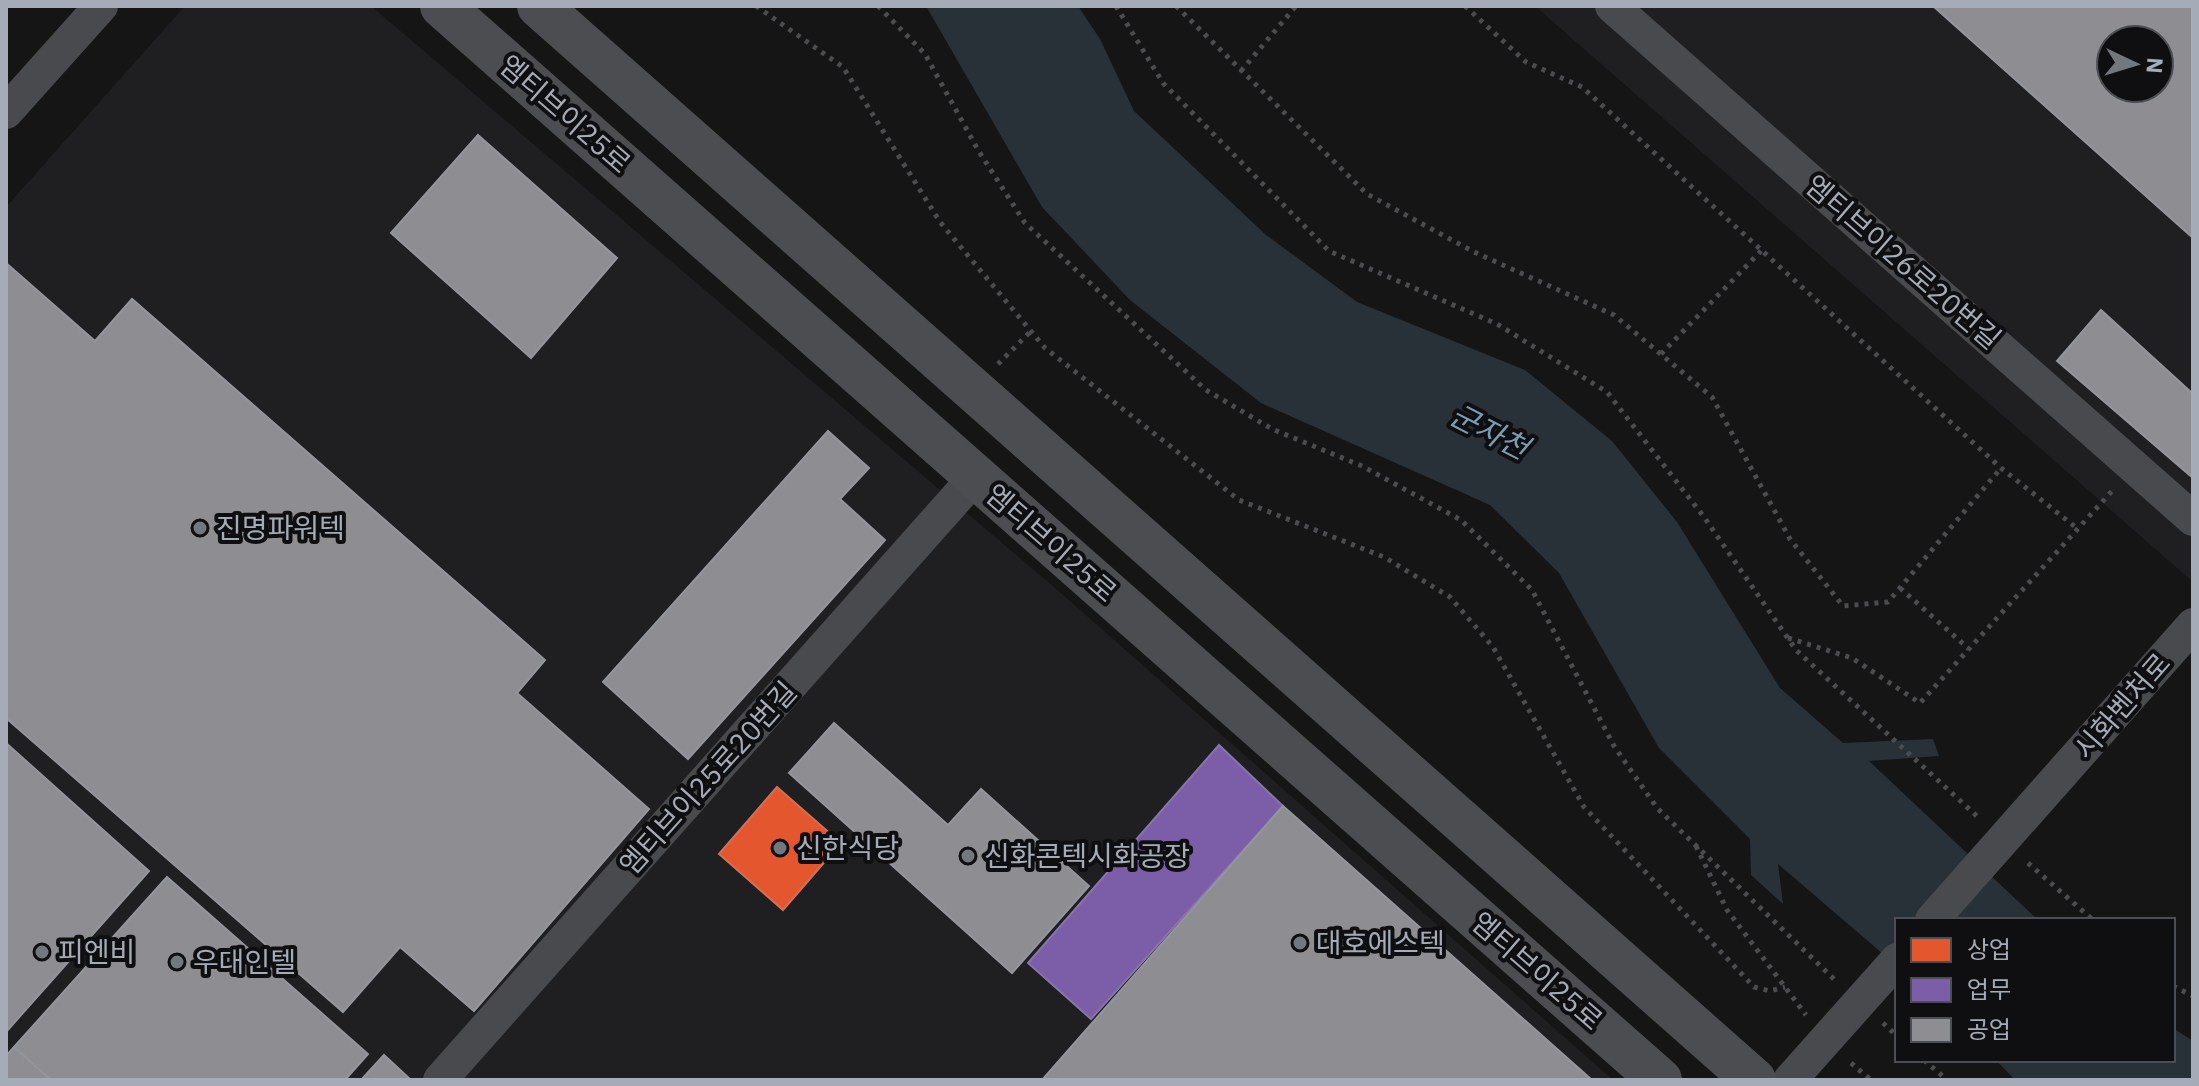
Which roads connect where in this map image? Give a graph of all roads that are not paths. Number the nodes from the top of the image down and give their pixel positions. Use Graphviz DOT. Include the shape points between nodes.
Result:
graph roads {
  1 [pos="101,6"];
  2 [pos="442,6"];
  3 [pos="539,6"];
  4 [pos="1612,6"];
  5 [pos="6,112"];
  6 [pos="976,476"];
  7 [pos="2193,519"];
  8 [pos="2193,625"];
  9 [pos="1934,918"];
  10 [pos="1895,962"];
  11 [pos="440,1080"];
  12 [pos="1660,1080"];
  13 [pos="1754,1080"];
  14 [pos="1790,1080"];
  1 -- 5 [label="street"];
  2 -- 6 [label="main road, 엠티브이25로"];
  3 -- 13 [label="main road"];
  4 -- 7 [label="street, 엠티브이26로20번길"];
  6 -- 11 [label="street, 엠티브이25로20번길"];
  6 -- 12 [label="main road, 엠티브이25로"];
  8 -- 9 [label="street, 시화벤처로"];
  10 -- 14 [label="street"];
}
